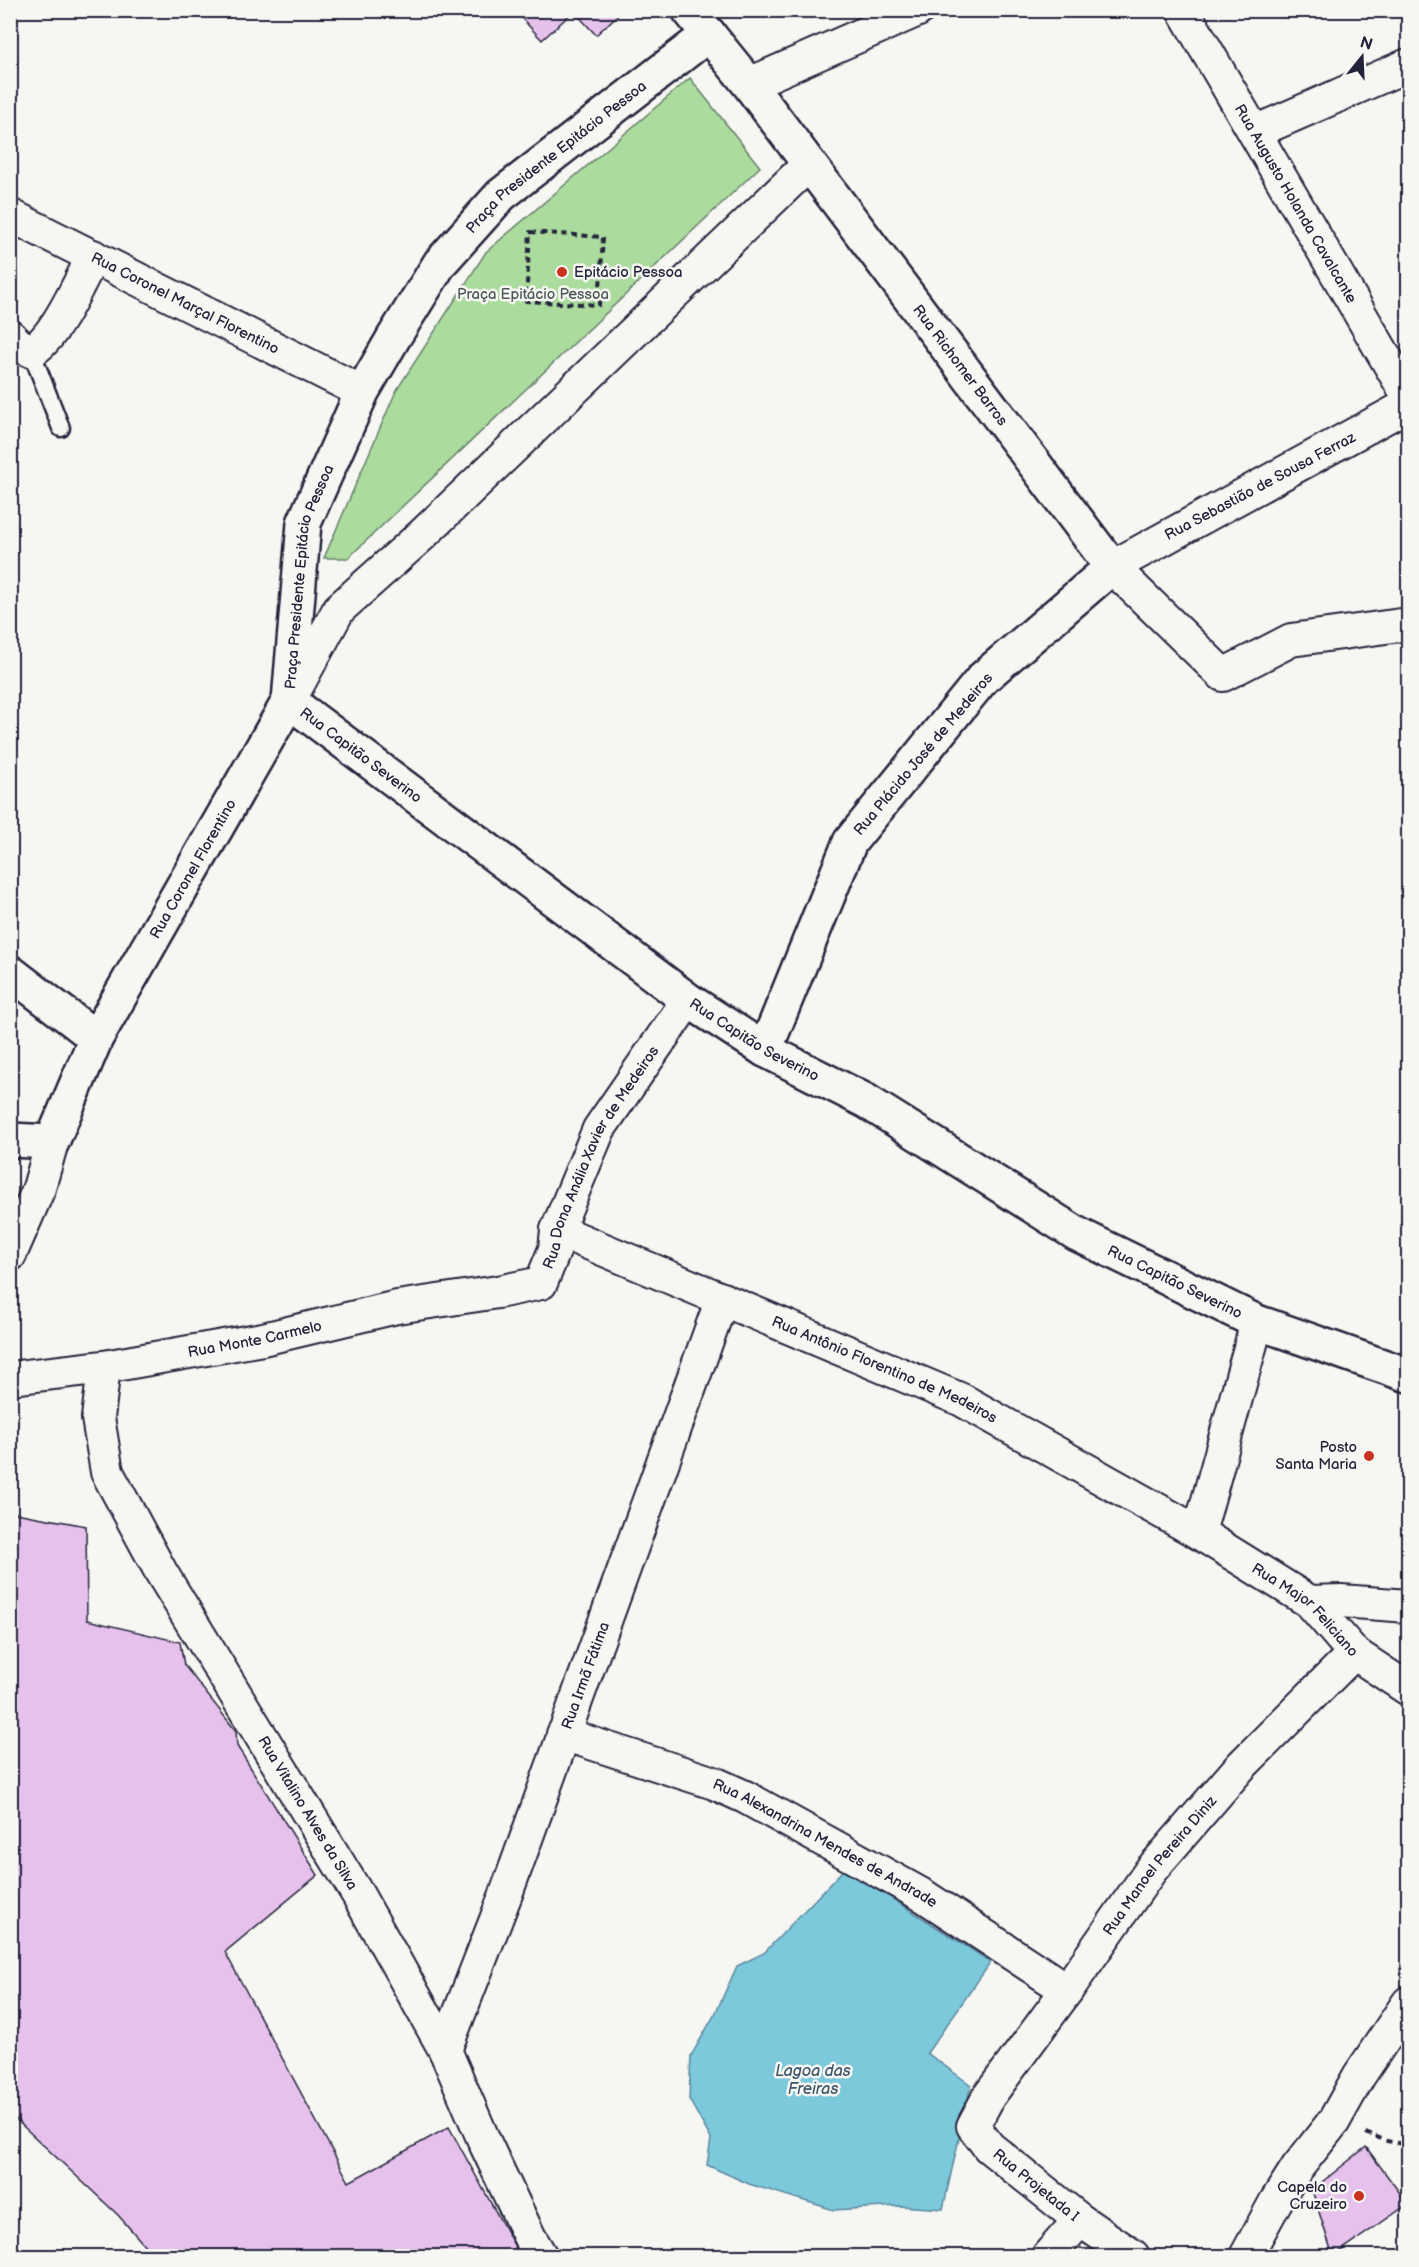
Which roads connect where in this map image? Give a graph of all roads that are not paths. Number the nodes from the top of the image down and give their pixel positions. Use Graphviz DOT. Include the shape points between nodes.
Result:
graph roads {
  1 [pos="918,10"];
  2 [pos="1183,10"];
  3 [pos="699,22"];
  4 [pos="1408,65"];
  5 [pos="749,84"];
  6 [pos="1255,132"];
  7 [pos="808,165"];
  8 [pos="10,215"];
  9 [pos="93,256"];
  10 [pos="21,344"];
  11 [pos="362,392"];
  12 [pos="1408,396"];
  13 [pos="1408,405"];
  14 [pos="61,428"];
  15 [pos="1112,567"];
  16 [pos="1408,624"];
  17 [pos="289,701"];
  18 [pos="10,972"];
  19 [pos="688,1000"];
  20 [pos="96,1038"];
  21 [pos="765,1050"];
  22 [pos="10,1140"];
  23 [pos="52,1142"];
  24 [pos="557,1230"];
  25 [pos="10,1255"];
  26 [pos="498,1292"];
  27 [pos="722,1299"];
  28 [pos="1257,1322"];
  29 [pos="104,1367"];
  30 [pos="1408,1375"];
  31 [pos="10,1378"];
  32 [pos="1199,1533"];
  33 [pos="1310,1602"];
  34 [pos="1408,1606"];
  35 [pos="1354,1653"];
  36 [pos="1408,1689"];
  37 [pos="563,1734"];
  38 [pos="1067,1990"];
  39 [pos="1408,2003"];
  40 [pos="445,2050"];
  41 [pos="989,2096"];
  42 [pos="1080,2220"];
  43 [pos="541,2256"];
  44 [pos="1047,2256"];
  45 [pos="1133,2256"];
  46 [pos="1246,2256"];
  1 -- 5 [label="street"];
  2 -- 6 [label="street, Rua Augusto Holanda Cavalcante"];
  3 -- 5 [label="main road"];
  3 -- 11 [label="main road, Praça Presidente Epitácio Pessoa" via="501,195 440,263"];
  4 -- 6 [label="street"];
  5 -- 7 [label="main road"];
  6 -- 12 [label="street, Rua Augusto Holanda Cavalcante"];
  7 -- 15 [label="main road, Rua Richomer Barros"];
  7 -- 17 [label="street, Praça Presidente Epitácio Pessoa" via="422,535 339,609"];
  8 -- 9 [label="street, Rua Coronel Marçal Florentino"];
  9 -- 10 [label="street" via="45,341"];
  9 -- 11 [label="street, Rua Coronel Marçal Florentino"];
  10 -- 14 [label="lane"];
  11 -- 17 [label="main road, Praça Presidente Epitácio Pessoa" via="304,523"];
  13 -- 15 [label="street, Rua Sebastião de Sousa Ferraz"];
  15 -- 16 [label="street" via="1223,675 1291,640"];
  15 -- 21 [label="main road, Rua Plácido José de Medeiros" via="983,678 850,842"];
  17 -- 19 [label="main road, Rua Capitão Severino"];
  17 -- 20 [label="main road, Rua Coronel Florentino"];
  18 -- 20 [label="main road"];
  19 -- 21 [label="main road, Rua Capitão Severino"];
  19 -- 24 [label="street, Rua Dona Anália Xavier de Medeiros" via="599,1130"];
  20 -- 23 [label="main road, Rua Coronel Florentino"];
  21 -- 28 [label="main road, Rua Capitão Severino" via="866,1101 1077,1234"];
  22 -- 23 [label="main road"];
  23 -- 25 [label="street" via="39,1188"];
  24 -- 26 [label="street, Rua Dona Anália Xavier de Medeiros" via="555,1249 541,1283"];
  24 -- 27 [label="street, Rua Antônio Florentino de Medeiros"];
  26 -- 29 [label="street, Rua Monte Carmelo" via="397,1307 263,1339"];
  27 -- 32 [label="street, Rua Antônio Florentino de Medeiros" via="962,1400"];
  27 -- 37 [label="street, Rua Irmã Fátima"];
  28 -- 30 [label="main road, Rua Capitão Severino"];
  28 -- 32 [label="street"];
  29 -- 31 [label="street, Rua Monte Carmelo"];
  29 -- 40 [label="street, Rua Vitalino Alves da Silva" via="98,1418 107,1472 161,1572 358,1895"];
  32 -- 33 [label="street, Rua Major Feliciano"];
  33 -- 34 [label="street"];
  33 -- 35 [label="street, Rua Major Feliciano"];
  35 -- 36 [label="street, Rua Major Feliciano"];
  35 -- 38 [label="street, Rua Manoel Pereira Diniz" via="1241,1767 1151,1870"];
  37 -- 38 [label="street, Rua Alexandrina Mendes de Andrade" via="714,1783 745,1797 924,1896"];
  37 -- 40 [label="street, Rua Irmã Fátima"];
  38 -- 41 [label="street, Rua Manoel Pereira Diniz"];
  39 -- 46 [label="street" via="1334,2121 1297,2168"];
  40 -- 43 [label="street, Rua Vitalino Alves da Silva" via="485,2143"];
  41 -- 42 [label="street, Rua Projetada I" via="973,2126 989,2147"];
  42 -- 44 [label="street"];
  42 -- 45 [label="street, Rua Projetada I"];
}
